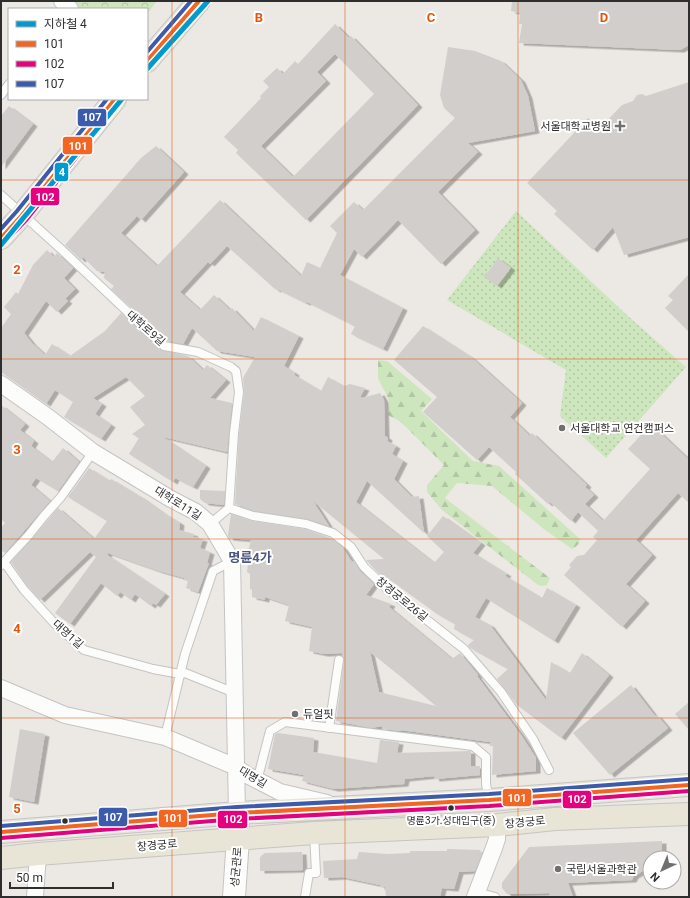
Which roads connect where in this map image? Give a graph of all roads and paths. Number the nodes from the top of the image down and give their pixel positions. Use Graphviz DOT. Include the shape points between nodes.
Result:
graph roads {
  1 [pos="199,1"];
  2 [pos="148,60"];
  3 [pos="8,85"];
  4 [pos="1,95"];
  5 [pos="114,100"];
  6 [pos="1,195"];
  7 [pos="22,215"];
  8 [pos="1,238"];
  9 [pos="1,384"];
  10 [pos="93,452"];
  11 [pos="229,508"];
  12 [pos="210,524"];
  13 [pos="232,561"];
  14 [pos="2,563"];
  15 [pos="339,660"];
  16 [pos="180,674"];
  17 [pos="1,688"];
  18 [pos="235,693"];
  19 [pos="329,728"];
  20 [pos="165,737"];
  21 [pos="236,767"];
  22 [pos="549,770"];
  23 [pos="257,781"];
  24 [pos="689,785"];
  25 [pos="489,800"];
  26 [pos="343,807"];
  27 [pos="626,808"];
  28 [pos="238,813"];
  29 [pos="689,814"];
  30 [pos="497,825"];
  31 [pos="414,828"];
  32 [pos="1,832"];
  33 [pos="314,833"];
  34 [pos="238,838"];
  35 [pos="38,854"];
  36 [pos="1,858"];
  37 [pos="476,894"];
  38 [pos="35,897"];
  39 [pos="234,897"];
  40 [pos="305,897"];
  41 [pos="495,897"];
  1 -- 2 [label="main road"];
  3 -- 4 [label="lane"];
  5 -- 7 [label="main road"];
  6 -- 7 [label="lane"];
  7 -- 8 [label="main road"];
  7 -- 11 [label="lane, 대학로9길" via="164,346 198,352 236,371 239,392"];
  9 -- 10 [label="street, 대학로11길"];
  10 -- 12 [label="street, 대학로11길" via="196,512"];
  10 -- 14 [label="lane, 대명1길" via="61,497"];
  11 -- 12 [label="lane"];
  11 -- 22 [label="lane, 창경궁로26길" via="253,516 306,524 333,533 351,547 364,567 386,588 464,649 500,692 533,739"];
  12 -- 13 [label="street, 대학로11길"];
  13 -- 16 [label="lane" via="212,571"];
  13 -- 18 [label="street, 대학로11길"];
  14 -- 16 [label="lane, 대명1길" via="55,624 84,650"];
  15 -- 19 [label="lane"];
  16 -- 18 [label="lane, 대명1길" via="185,673"];
  16 -- 20 [label="lane"];
  17 -- 20 [label="street, 대명길" via="65,715"];
  18 -- 21 [label="street, 대학로11길"];
  19 -- 23 [label="lane" via="285,722 270,731"];
  19 -- 25 [label="lane" via="473,746 486,757"];
  20 -- 21 [label="street, 대명길"];
  21 -- 23 [label="street, 대명길"];
  21 -- 28 [label="street, 대학로11길"];
  23 -- 26 [label="street, 대명길" via="280,792"];
  24 -- 25 [label="main road"];
  25 -- 26 [label="main road"];
  26 -- 28 [label="main road"];
  27 -- 31 [label="lane" via="420,823"];
  28 -- 32 [label="main road"];
  28 -- 34 [label="street, 성균관로"];
  29 -- 30 [label="main road, 창경궁로" via="555,819"];
  30 -- 31 [label="main road, 창경궁로"];
  30 -- 37 [label="street" via="497,839"];
  31 -- 33 [label="main road, 창경궁로"];
  33 -- 34 [label="main road, 창경궁로"];
  33 -- 40 [label="lane" via="316,873 309,873"];
  34 -- 35 [label="main road, 창경궁로"];
  34 -- 39 [label="street, 성균관로"];
  35 -- 36 [label="main road, 창경궁로"];
  35 -- 38 [label="street"];
  37 -- 41 [label="lane"];
}
